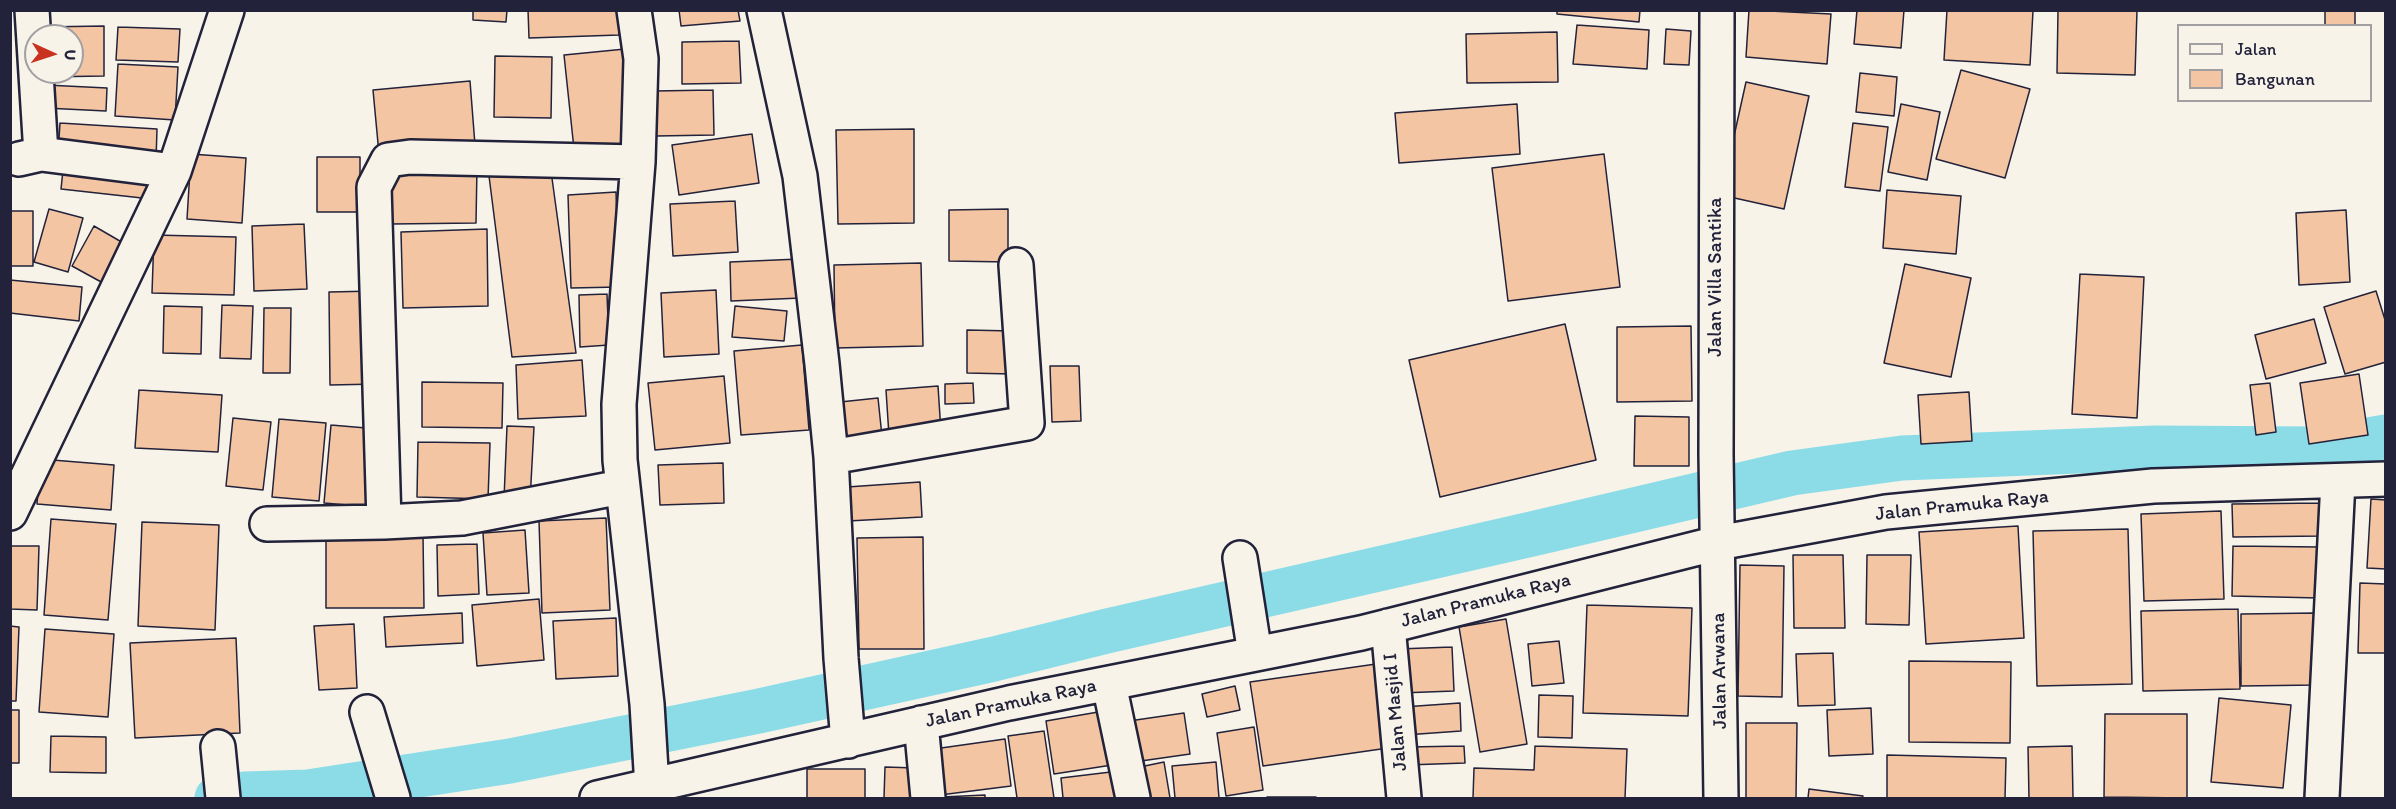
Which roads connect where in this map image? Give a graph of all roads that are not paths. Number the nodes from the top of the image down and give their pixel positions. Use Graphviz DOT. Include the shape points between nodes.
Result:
graph roads {
  1 [pos="32,10"];
  2 [pos="228,10"];
  3 [pos="634,10"];
  4 [pos="764,10"];
  5 [pos="1718,10"];
  6 [pos="638,162"];
  7 [pos="174,171"];
  8 [pos="1016,265"];
  9 [pos="831,457"];
  10 [pos="2385,479"];
  11 [pos="2338,481"];
  12 [pos="621,487"];
  13 [pos="10,513"];
  14 [pos="384,522"];
  15 [pos="267,524"];
  16 [pos="1718,527"];
  17 [pos="1242,569"];
  18 [pos="1388,626"];
  19 [pos="1252,639"];
  20 [pos="1109,684"];
  21 [pos="367,712"];
  22 [pos="921,723"];
  23 [pos="846,729"];
  24 [pos="642,785"];
  25 [pos="393,798"];
  26 [pos="597,798"];
  27 [pos="928,798"];
  28 [pos="1132,798"];
  29 [pos="1404,798"];
  30 [pos="1721,798"];
  31 [pos="2322,798"];
  1 -- 7 [label="street" via="30,156"];
  2 -- 7 [label="street"];
  3 -- 6 [label="street" via="641,59"];
  4 -- 9 [label="street" via="800,176"];
  5 -- 16 [label="street, Jalan Villa Santika"];
  6 -- 12 [label="street" via="619,404"];
  6 -- 14 [label="street" via="388,160 374,187"];
  7 -- 13 [label="street"];
  8 -- 9 [label="street" via="1027,423"];
  9 -- 23 [label="street"];
  10 -- 11 [label="street, Jalan Pramuka Raya"];
  11 -- 16 [label="street, Jalan Pramuka Raya" via="2153,486"];
  11 -- 31 [label="street"];
  12 -- 14 [label="street" via="462,518"];
  12 -- 24 [label="street" via="647,704"];
  14 -- 15 [label="street"];
  16 -- 18 [label="street, Jalan Pramuka Raya"];
  16 -- 30 [label="street, Jalan Arwana"];
  17 -- 19 [label="street"];
  18 -- 19 [label="street, Jalan Pramuka Raya"];
  18 -- 29 [label="street, Jalan Masjid I"];
  19 -- 20 [label="street, Jalan Pramuka Raya"];
  20 -- 22 [label="street, Jalan Pramuka Raya"];
  20 -- 28 [label="street"];
  21 -- 25 [label="street"];
  22 -- 23 [label="street, Jalan Pramuka Raya"];
  22 -- 27 [label="street"];
  23 -- 24 [label="street, Jalan Pramuka Raya"];
  24 -- 26 [label="street, Jalan Pramuka Raya"];
}
